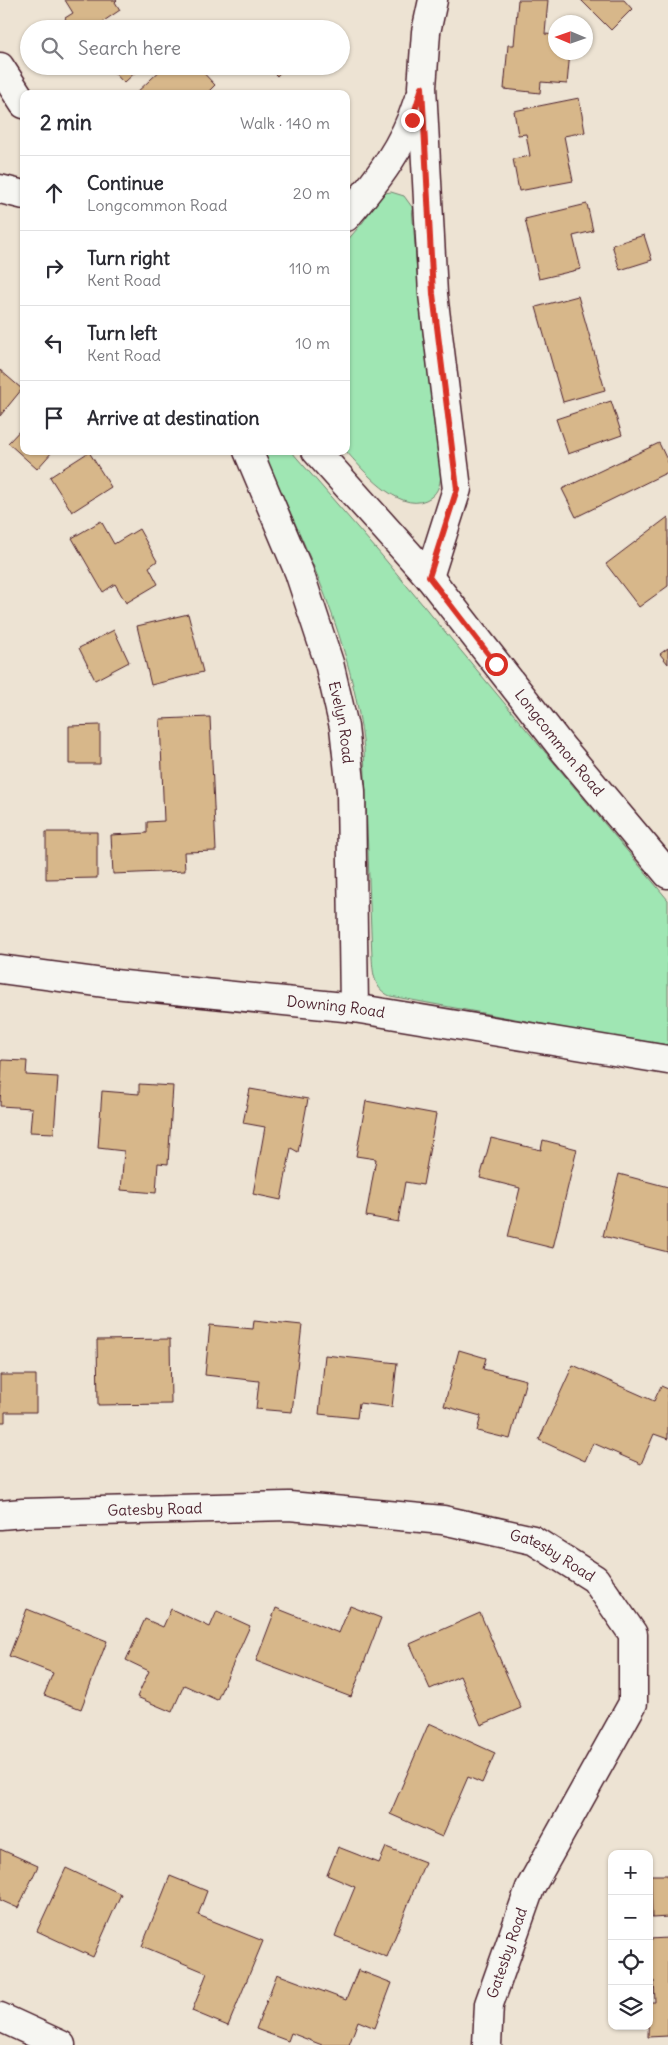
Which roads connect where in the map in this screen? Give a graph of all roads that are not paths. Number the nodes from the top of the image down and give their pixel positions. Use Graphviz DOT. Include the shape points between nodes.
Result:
graph roads {
  1 [pos="423,0"];
  2 [pos="433,0"];
  3 [pos="426,32"];
  4 [pos="0,67"];
  5 [pos="422,87"];
  6 [pos="20,98"];
  7 [pos="0,189"];
  8 [pos="20,194"];
  9 [pos="350,211"];
  10 [pos="250,455"];
  11 [pos="320,455"];
  12 [pos="429,577"];
  13 [pos="668,874"];
  14 [pos="0,968"];
  15 [pos="354,1008"];
  16 [pos="668,1060"];
  17 [pos="0,1515"];
  18 [pos="0,2017"];
  19 [pos="61,2045"];
  20 [pos="487,2045"];
  1 -- 3 [label="street"];
  2 -- 3 [label="street"];
  3 -- 5 [label="street"];
  4 -- 6 [label="street"];
  5 -- 9 [label="street" via="399,147 384,171"];
  5 -- 12 [label="street" via="433,294 457,489"];
  7 -- 8 [label="street"];
  10 -- 15 [label="street, Evelyn Road" via="299,572 329,663 344,727 351,791"];
  11 -- 12 [label="street, Longcommon Road"];
  12 -- 13 [label="street, Longcommon Road" via="563,749"];
  14 -- 15 [label="street, Downing Road" via="104,983"];
  15 -- 16 [label="street, Downing Road"];
  17 -- 20 [label="street, Gatesby Road" via="289,1506 443,1520 533,1540 595,1579 633,1634 633,1703 530,1888 489,2004"];
  18 -- 19 [label="street"];
}
